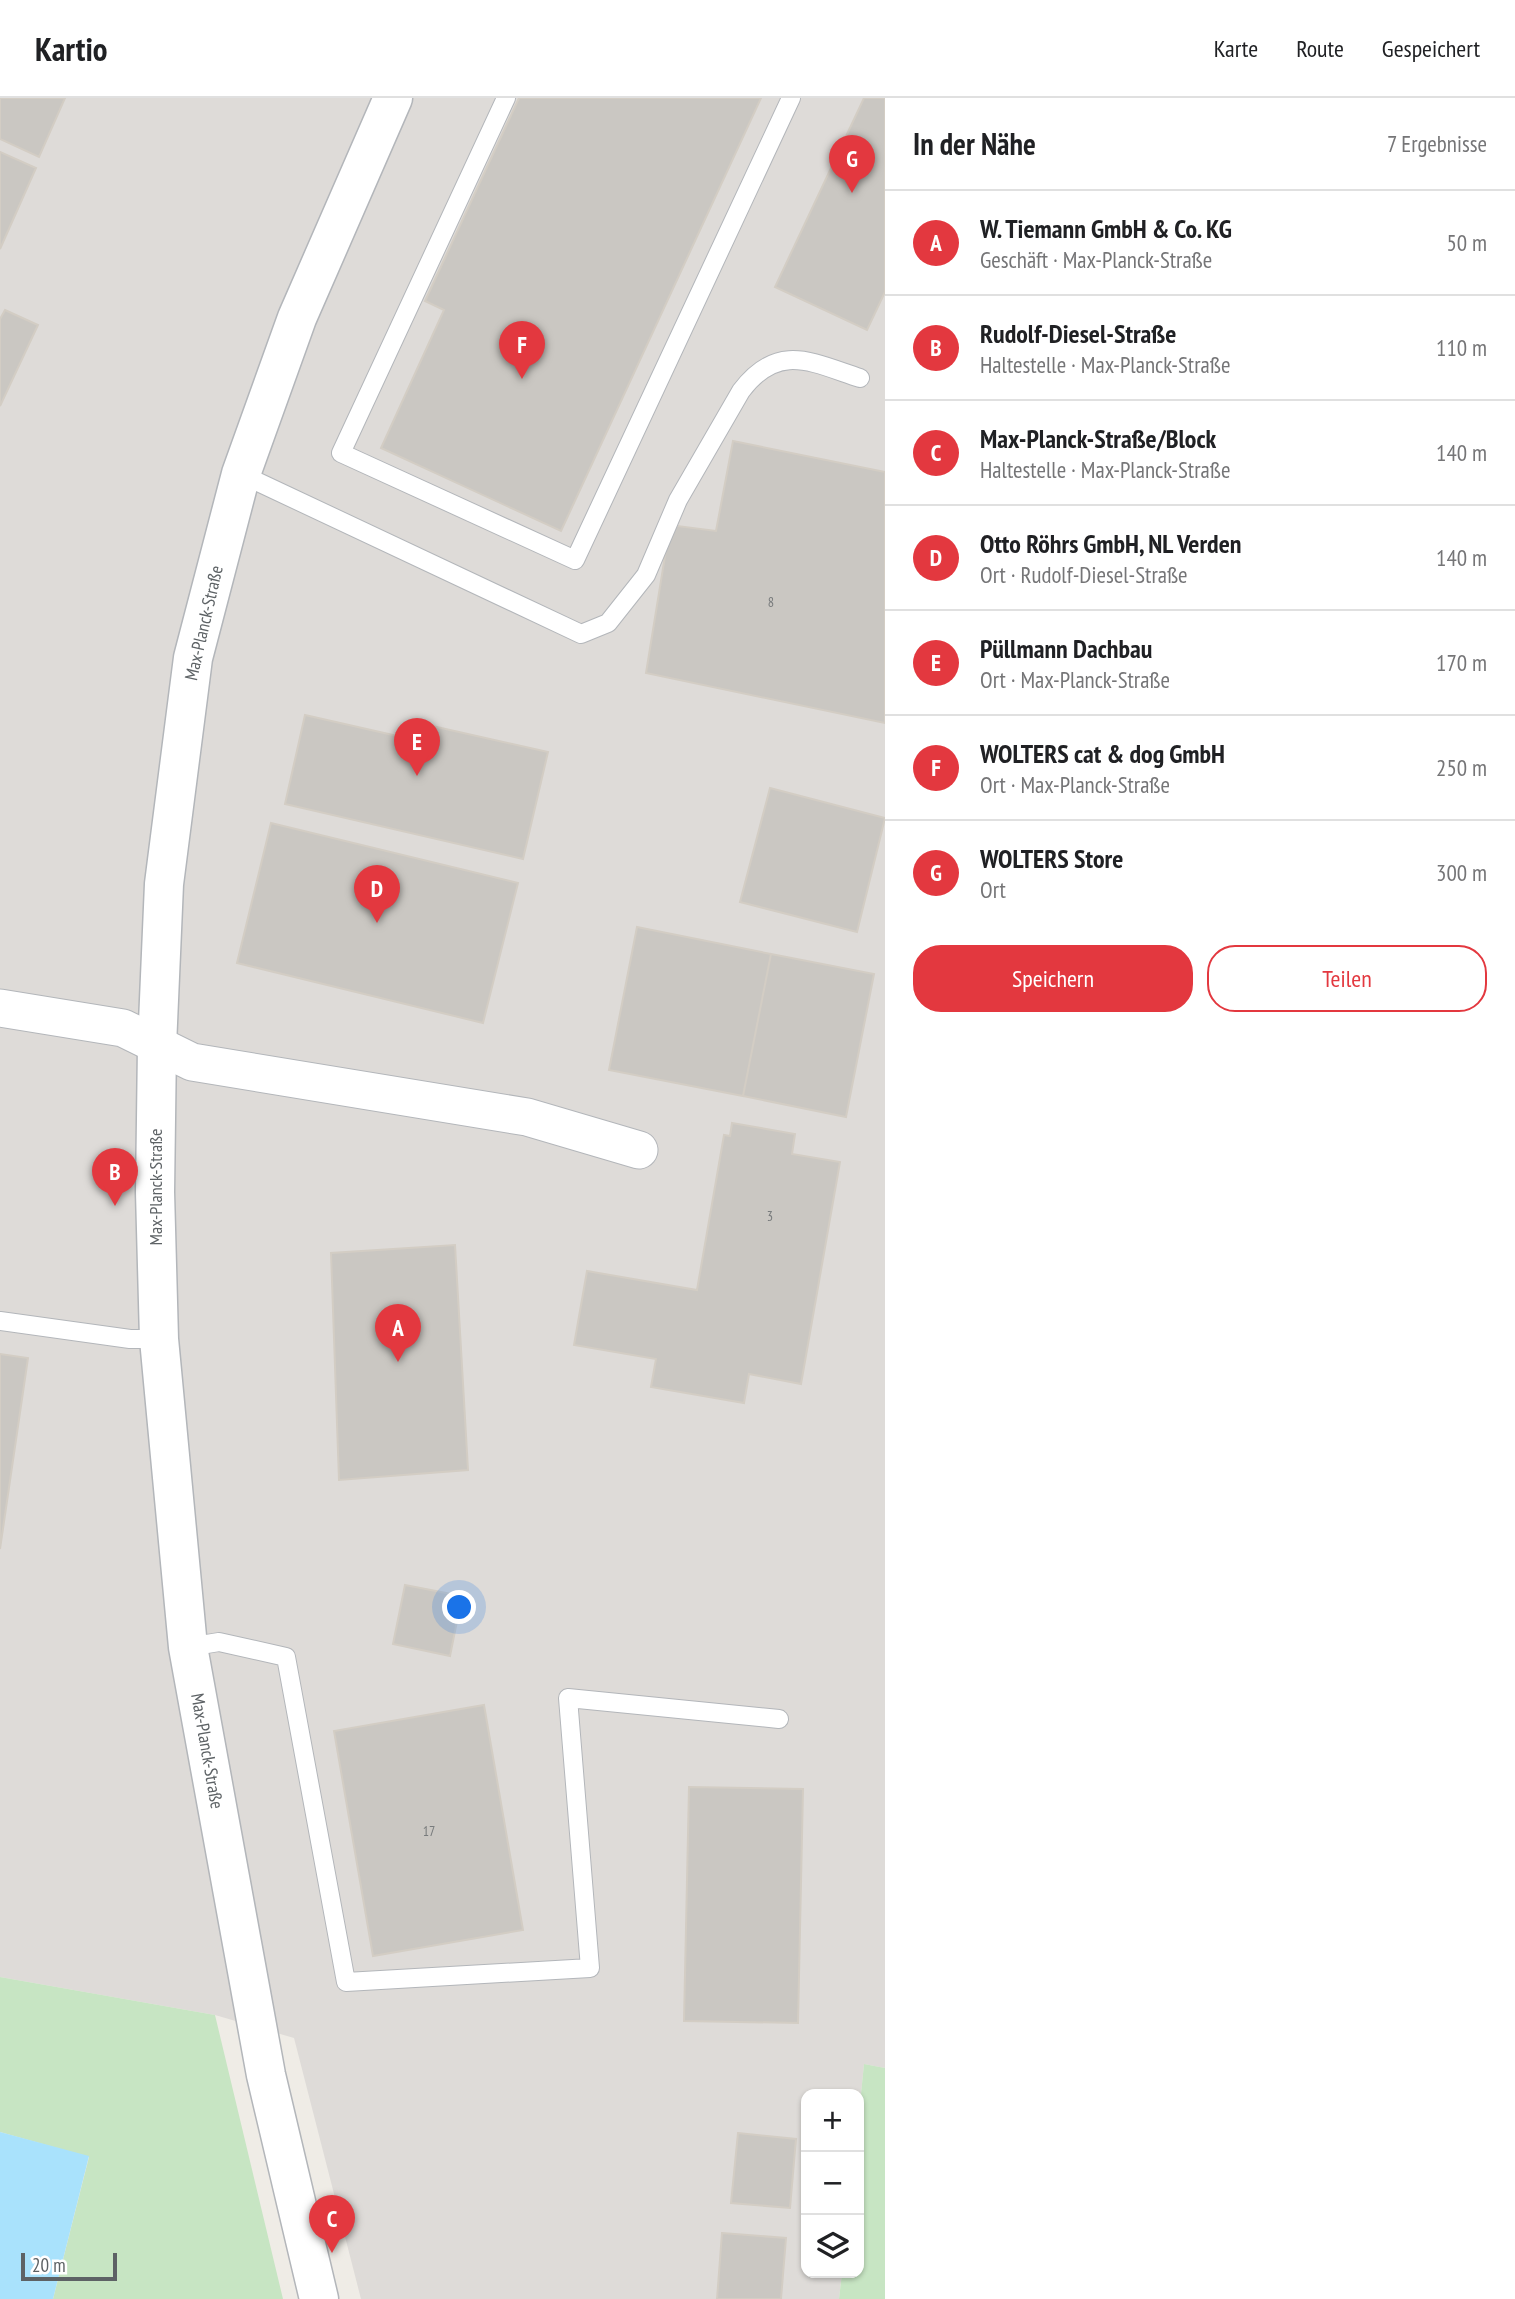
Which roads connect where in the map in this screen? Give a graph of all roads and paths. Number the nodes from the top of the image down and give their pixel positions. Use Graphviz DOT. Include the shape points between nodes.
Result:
graph roads {
  1 [pos="393,98"];
  2 [pos="506,98"];
  3 [pos="791,98"];
  4 [pos="860,378"];
  5 [pos="241,474"];
  6 [pos="0,1008"];
  7 [pos="157,1046"];
  8 [pos="639,1150"];
  9 [pos="0,1321"];
  10 [pos="159,1339"];
  11 [pos="188,1647"];
  12 [pos="779,1718"];
  13 [pos="319,2299"];
  1 -- 5 [label="street, Max-Planck-Straße" via="297,318"];
  2 -- 3 [label="lane" via="341,453 575,560"];
  4 -- 5 [label="lane" via="802,359 774,363 753,375 678,500 646,575 608,623 581,634"];
  5 -- 7 [label="street, Max-Planck-Straße" via="193,659 164,884"];
  6 -- 7 [label="street" via="122,1028"];
  7 -- 8 [label="street" via="192,1062 527,1117"];
  7 -- 10 [label="street, Max-Planck-Straße"];
  9 -- 10 [label="lane"];
  10 -- 11 [label="street, Max-Planck-Straße"];
  11 -- 12 [label="lane" via="219,1642 286,1657 346,1982 590,1968 568,1698"];
  11 -- 13 [label="street, Max-Planck-Straße" via="266,2075"];
}
